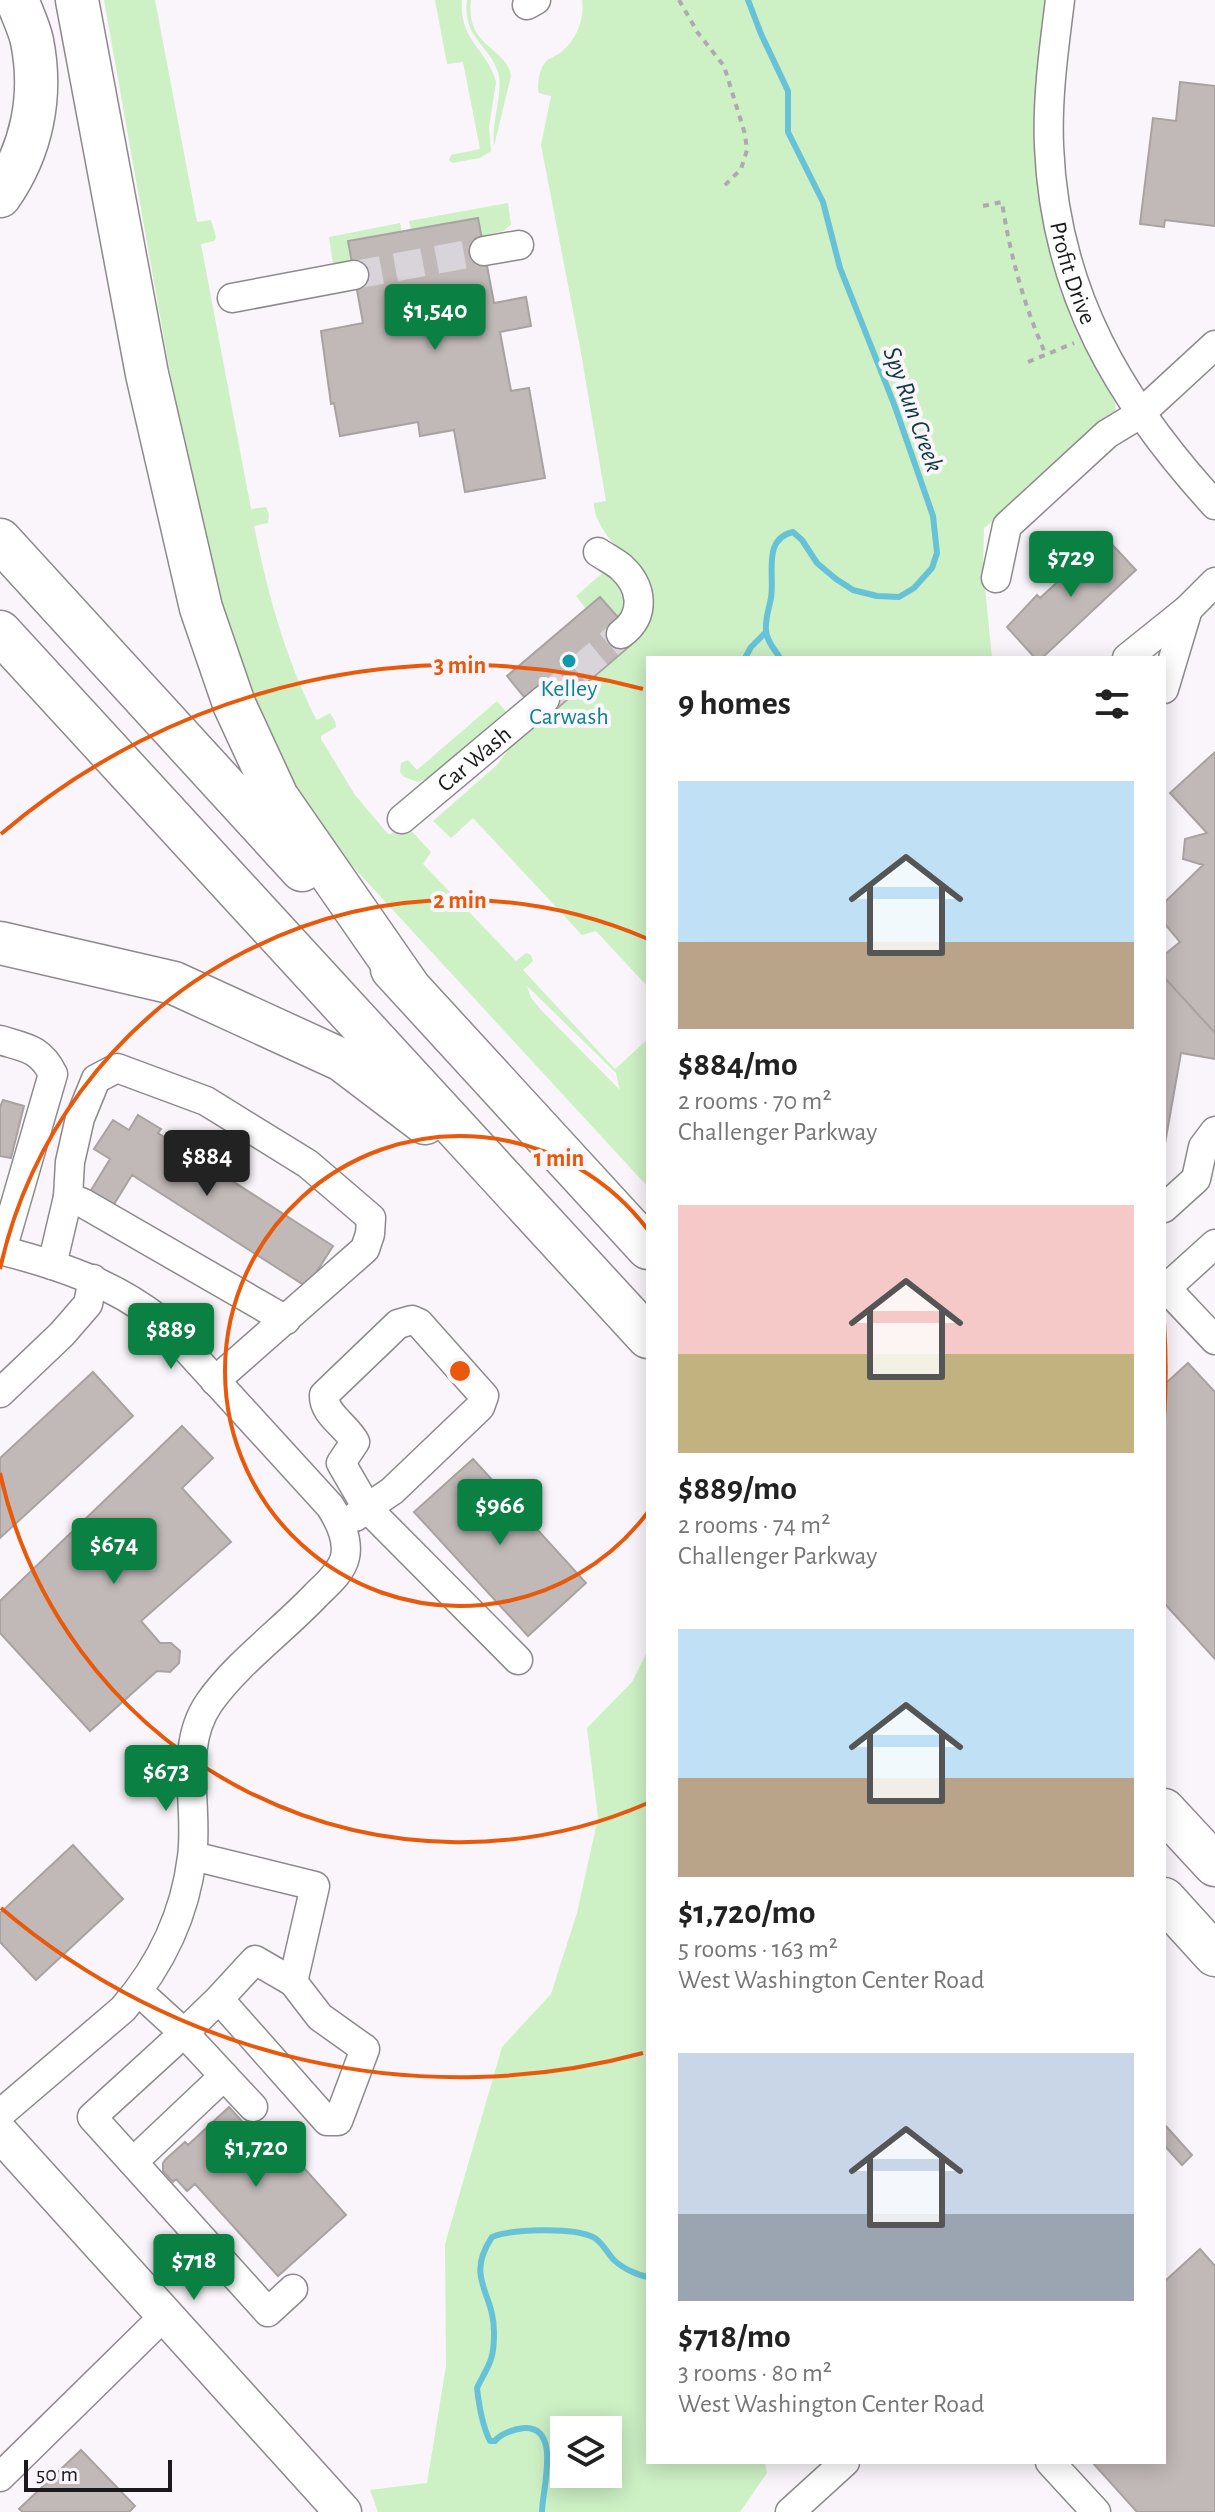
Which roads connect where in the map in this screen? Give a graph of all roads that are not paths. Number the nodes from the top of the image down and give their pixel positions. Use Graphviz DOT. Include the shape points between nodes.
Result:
graph roads {
  1 [pos="17,0"];
  2 [pos="77,0"];
  3 [pos="1060,0"];
  4 [pos="0,196"];
  5 [pos="519,245"];
  6 [pos="484,251"];
  7 [pos="354,275"];
  8 [pos="232,298"];
  9 [pos="1215,345"];
  10 [pos="1140,414"];
  11 [pos="1215,505"];
  12 [pos="0,540"];
  13 [pos="598,552"];
  14 [pos="996,578"];
  15 [pos="1215,582"];
  16 [pos="1188,609"];
  17 [pos="0,632"];
  18 [pos="621,634"];
  19 [pos="1129,656"];
  20 [pos="1166,682"];
  21 [pos="545,699"];
  22 [pos="402,819"];
  23 [pos="0,943"];
  24 [pos="411,990"];
  25 [pos="0,1040"];
  26 [pos="1215,1131"];
  27 [pos="489,1164"];
  28 [pos="10,1187"];
  29 [pos="68,1197"];
  30 [pos="1166,1206"];
  31 [pos="646,1246"];
  32 [pos="1,1250"];
  33 [pos="1212,1254"];
  34 [pos="52,1265"];
  35 [pos="93,1279"];
  36 [pos="1166,1287"];
  37 [pos="1166,1289"];
  38 [pos="286,1320"];
  39 [pos="646,1335"];
  40 [pos="1215,1340"];
  41 [pos="215,1381"];
  42 [pos="0,1393"];
  43 [pos="367,1508"];
  44 [pos="336,1516"];
  45 [pos="518,1660"];
  46 [pos="1166,1812"];
  47 [pos="193,1856"];
  48 [pos="1215,1865"];
  49 [pos="1166,1901"];
  50 [pos="1215,1955"];
  51 [pos="293,1982"];
  52 [pos="138,1991"];
  53 [pos="219,1999"];
  54 [pos="184,2033"];
  55 [pos="224,2076"];
  56 [pos="253,2107"];
  57 [pos="0,2114"];
  58 [pos="0,2133"];
  59 [pos="133,2162"];
  60 [pos="293,2289"];
  61 [pos="165,2315"];
  62 [pos="843,2464"];
  63 [pos="1052,2464"];
  64 [pos="0,2477"];
  65 [pos="343,2512"];
  66 [pos="790,2512"];
  67 [pos="1096,2512"];
  1 -- 4 [label="highway" via="32,39 38,86 31,133"];
  2 -- 24 [label="highway" via="147,374 201,608 234,704 277,797"];
  3 -- 10 [label="street, Profit Drive" via="1049,148 1062,240 1094,334"];
  5 -- 6 [label="street"];
  7 -- 8 [label="street"];
  9 -- 10 [label="street"];
  10 -- 11 [label="street, Profit Drive"];
  10 -- 14 [label="street" via="1107,434 1007,526"];
  12 -- 24 [label="highway"];
  13 -- 18 [label="street" via="620,566 641,602 635,620"];
  15 -- 16 [label="street"];
  16 -- 19 [label="street"];
  16 -- 20 [label="street"];
  17 -- 27 [label="highway"];
  21 -- 22 [label="street, Car Wash"];
  23 -- 27 [label="highway" via="174,983 342,1060"];
  24 -- 31 [label="highway"];
  25 -- 28 [label="street" via="34,1050 46,1058 53,1074"];
  26 -- 30 [label="street" via="1203,1147 1196,1179"];
  27 -- 39 [label="highway"];
  28 -- 32 [label="street"];
  29 -- 34 [label="street"];
  29 -- 38 [label="street"];
  29 -- 38 [label="street" via="80,1118 96,1079 117,1068 206,1101 308,1164 371,1218 365,1249"];
  32 -- 34 [label="street"];
  33 -- 36 [label="street"];
  34 -- 35 [label="street"];
  35 -- 41 [label="street" via="135,1300 161,1321"];
  35 -- 42 [label="street" via="88,1304"];
  37 -- 40 [label="street"];
  38 -- 41 [label="street"];
  41 -- 44 [label="street"];
  43 -- 43 [label="street" via="480,1407 484,1396 412,1320 398,1324 324,1395 330,1413 355,1442 341,1463"];
  43 -- 44 [label="street"];
  43 -- 45 [label="street"];
  44 -- 47 [label="street" via="345,1537 345,1557 337,1573 232,1676 208,1704 200,1723 192,1751"];
  46 -- 48 [label="highway"];
  47 -- 51 [label="street" via="315,1886"];
  47 -- 52 [label="street" via="180,1916"];
  49 -- 50 [label="highway"];
  51 -- 53 [label="street" via="255,1960"];
  51 -- 53 [label="street" via="320,2017 365,2049 338,2121 327,2121"];
  52 -- 54 [label="street"];
  52 -- 57 [label="street"];
  53 -- 54 [label="street"];
  54 -- 55 [label="street"];
  54 -- 59 [label="street" via="92,2117"];
  55 -- 56 [label="street"];
  55 -- 59 [label="street"];
  58 -- 61 [label="main road"];
  59 -- 60 [label="street" via="268,2312"];
  61 -- 64 [label="street"];
  61 -- 65 [label="main road"];
  62 -- 66 [label="street"];
  63 -- 67 [label="street"];
}
